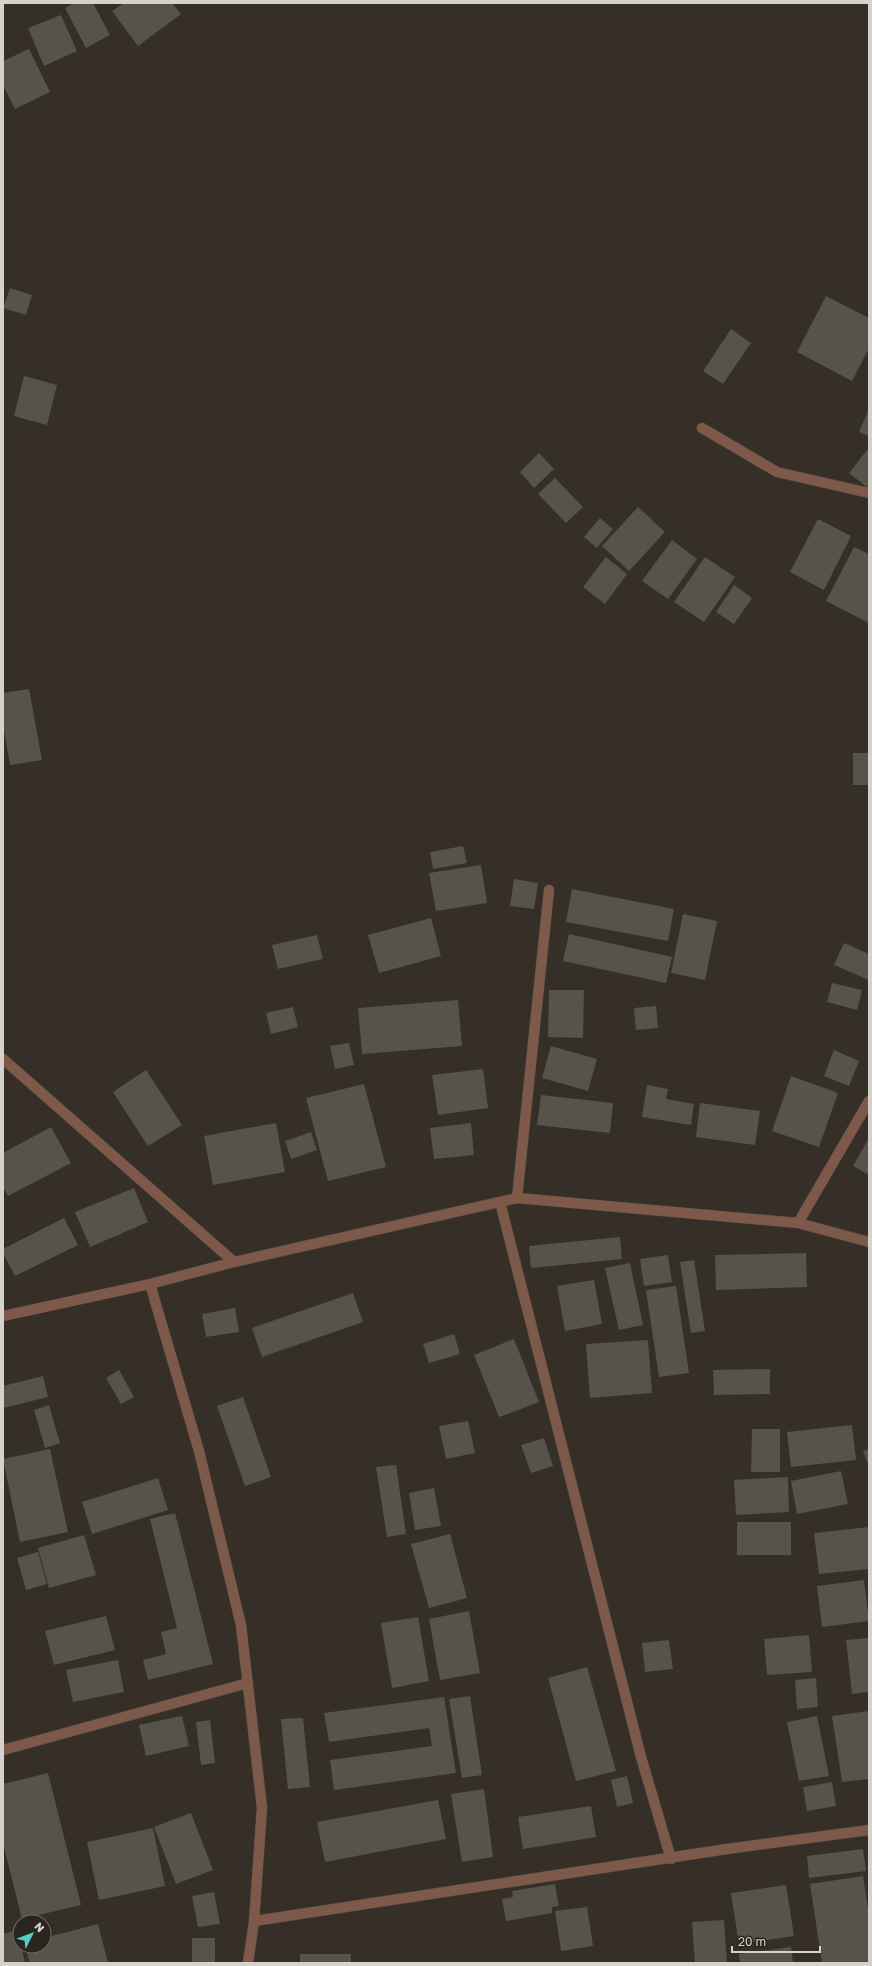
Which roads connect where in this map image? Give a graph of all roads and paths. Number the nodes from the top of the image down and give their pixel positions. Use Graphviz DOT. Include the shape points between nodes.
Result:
graph roads {
  1 [pos="702,428"];
  2 [pos="869,493"];
  3 [pos="549,890"];
  4 [pos="3,1059"];
  5 [pos="869,1100"];
  6 [pos="517,1198"];
  7 [pos="500,1202"];
  8 [pos="798,1223"];
  9 [pos="869,1242"];
  10 [pos="234,1262"];
  11 [pos="150,1284"];
  12 [pos="3,1315"];
  13 [pos="248,1683"];
  14 [pos="3,1750"];
  15 [pos="869,1830"];
  16 [pos="671,1859"];
  17 [pos="254,1922"];
  18 [pos="248,1963"];
  1 -- 2 [label="street" via="777,472"];
  3 -- 6 [label="street"];
  4 -- 10 [label="street"];
  5 -- 8 [label="street"];
  6 -- 7 [label="street"];
  6 -- 8 [label="street"];
  7 -- 10 [label="street"];
  7 -- 16 [label="street" via="641,1757"];
  8 -- 9 [label="street"];
  10 -- 11 [label="street"];
  11 -- 12 [label="street"];
  11 -- 13 [label="street" via="199,1451 241,1625"];
  13 -- 14 [label="street"];
  13 -- 17 [label="street" via="262,1808"];
  15 -- 16 [label="street"];
  16 -- 17 [label="street"];
  17 -- 18 [label="street"];
}
